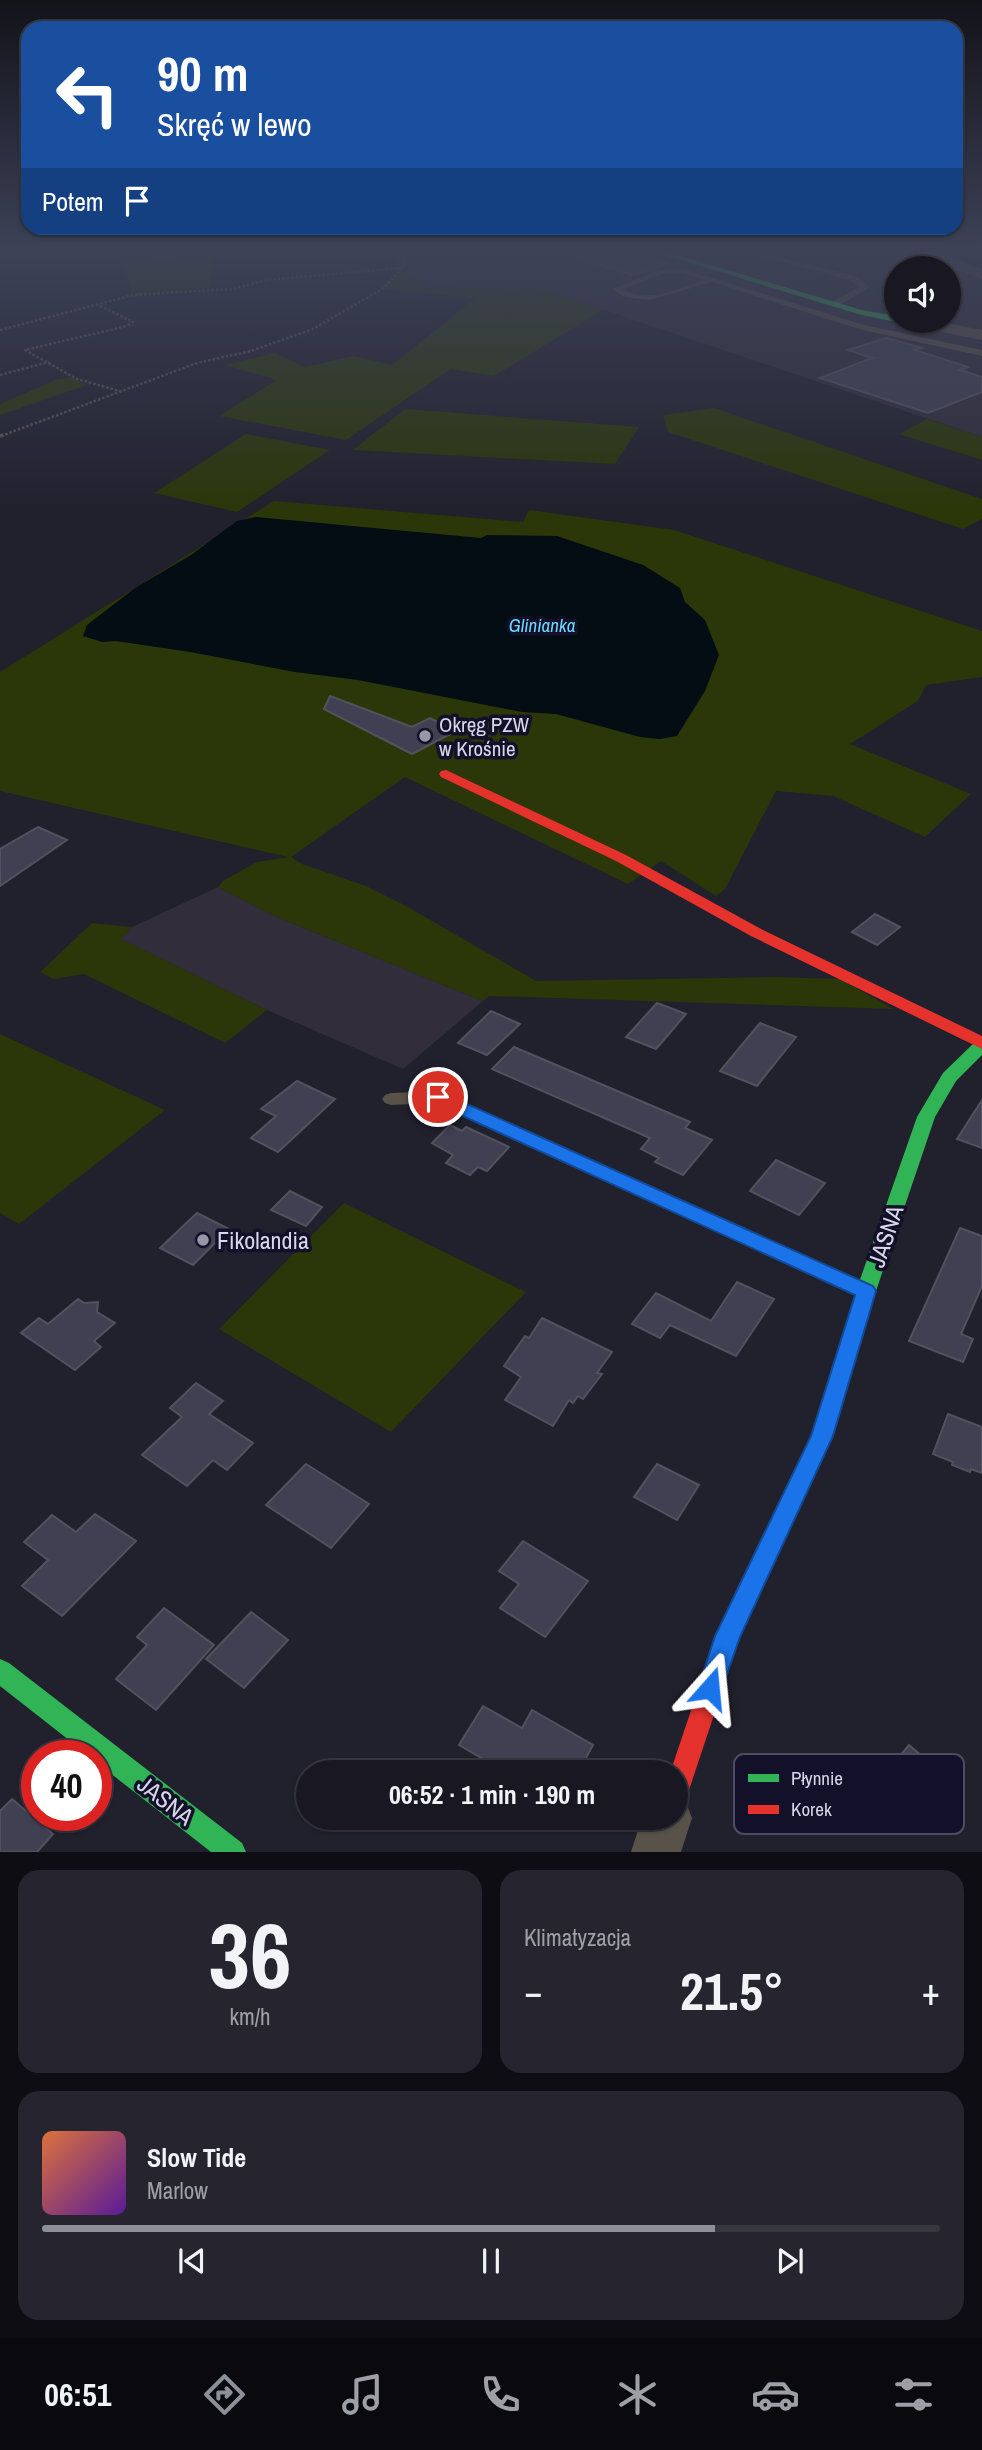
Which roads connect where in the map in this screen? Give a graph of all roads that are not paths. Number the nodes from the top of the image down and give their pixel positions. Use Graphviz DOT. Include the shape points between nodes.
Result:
graph roads {
  1 [pos="915,338"];
  2 [pos="982,353"];
  3 [pos="446,774"];
  4 [pos="982,1044"];
  5 [pos="391,1100"];
  6 [pos="866,1291"];
  7 [pos="0,1671"];
  8 [pos="687,1760"];
  9 [pos="663,1830"];
  10 [pos="233,1852"];
  11 [pos="656,1852"];
  1 -- 2 [label="lane"];
  3 -- 4 [label="street" via="621,858 757,933"];
  4 -- 6 [label="street, JASNA" via="950,1077 926,1117"];
  5 -- 6 [label="lane" via="438,1097"];
  6 -- 8 [label="street, JASNA" via="822,1436 728,1636"];
  7 -- 10 [label="street, JASNA"];
  9 -- 11 [label="street"];
}
